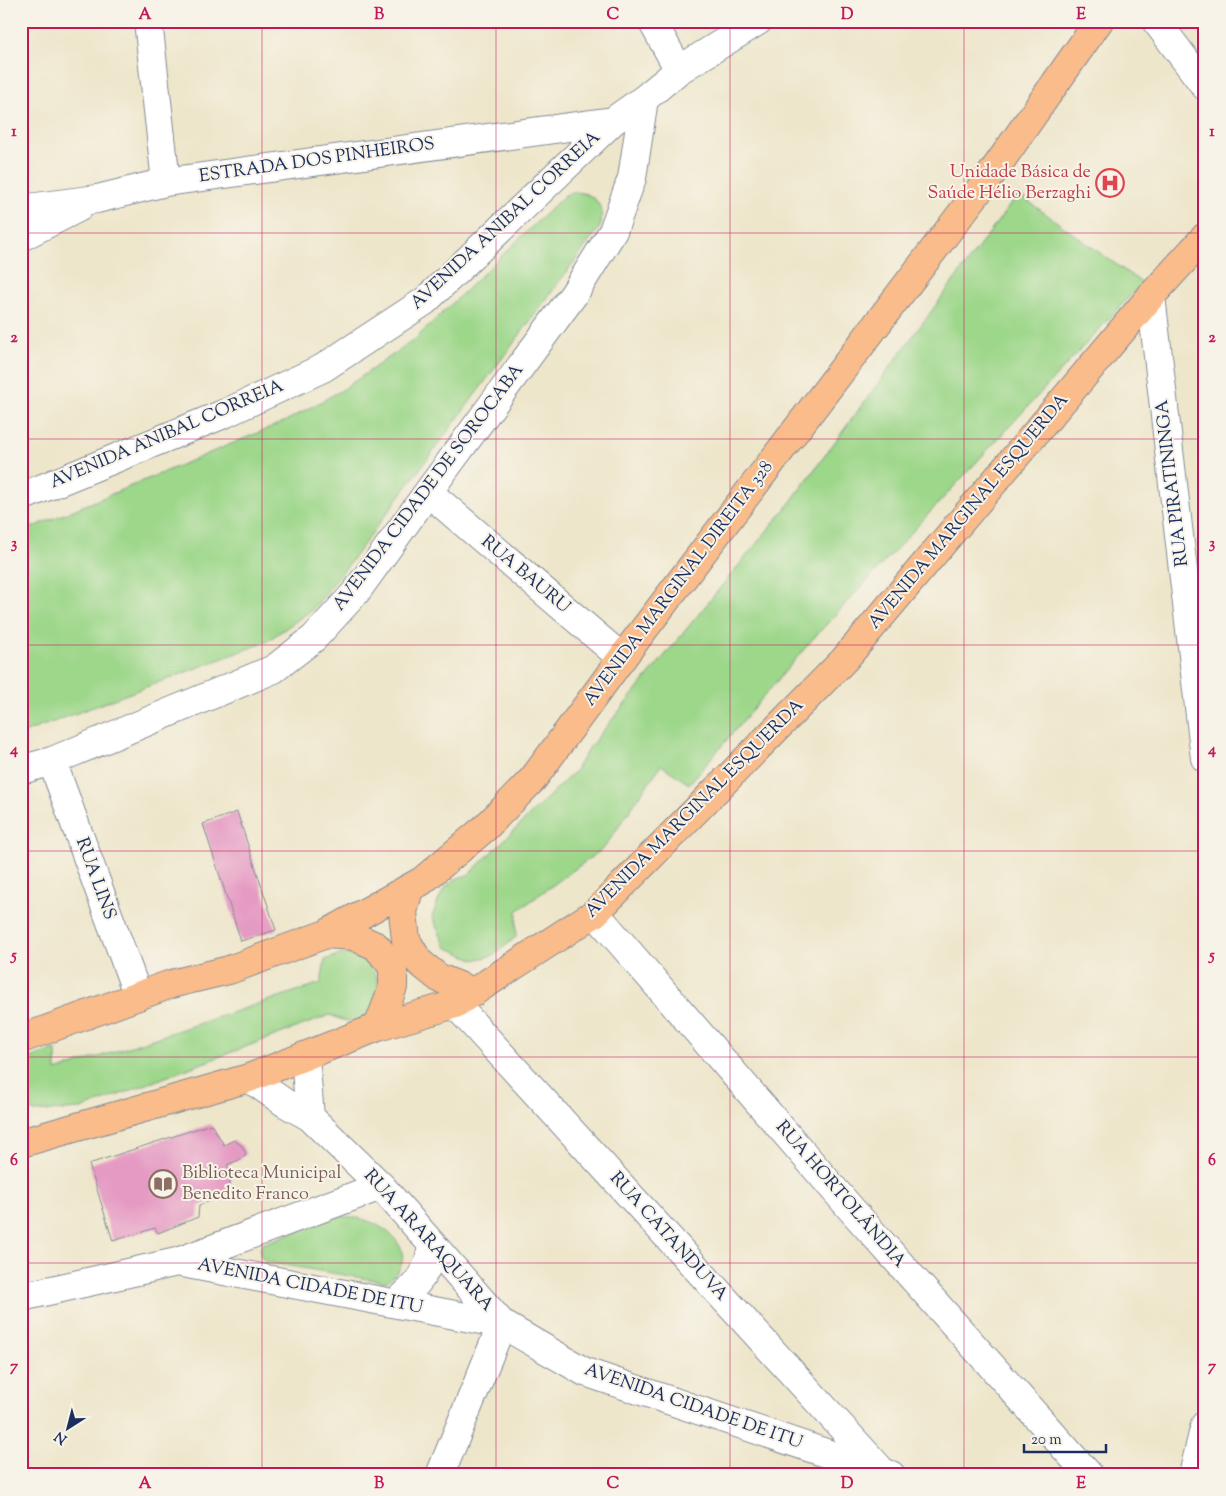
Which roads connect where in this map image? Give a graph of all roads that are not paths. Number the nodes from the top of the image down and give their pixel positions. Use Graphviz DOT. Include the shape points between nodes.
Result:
graph roads {
  1 [pos="148,21"];
  2 [pos="652,21"];
  3 [pos="758,21"];
  4 [pos="1099,21"];
  5 [pos="1156,21"];
  6 [pos="679,70"];
  7 [pos="1205,86"];
  8 [pos="644,99"];
  9 [pos="613,122"];
  10 [pos="166,182"];
  11 [pos="97,199"];
  12 [pos="21,209"];
  13 [pos="21,237"];
  14 [pos="1205,237"];
  15 [pos="1151,296"];
  16 [pos="428,492"];
  17 [pos="21,497"];
  18 [pos="622,658"];
  19 [pos="1205,758"];
  20 [pos="52,761"];
  21 [pos="21,770"];
  22 [pos="409,889"];
  23 [pos="595,913"];
  24 [pos="326,934"];
  25 [pos="138,996"];
  26 [pos="465,998"];
  27 [pos="378,1027"];
  28 [pos="21,1039"];
  29 [pos="305,1056"];
  30 [pos="249,1078"];
  31 [pos="310,1117"];
  32 [pos="28,1137"];
  33 [pos="381,1186"];
  34 [pos="432,1244"];
  35 [pos="178,1262"];
  36 [pos="21,1298"];
  37 [pos="396,1304"];
  38 [pos="502,1324"];
  39 [pos="1205,1426"];
  40 [pos="886,1473"];
  41 [pos="440,1475"];
  42 [pos="1089,1475"];
  43 [pos="1193,1475"];
  1 -- 10 [label="street"];
  2 -- 6 [label="street"];
  3 -- 6 [label="street, AVENIDA ANIBAL CORREIA"];
  4 -- 18 [label="main road, AVENIDA MARGINAL DIREITA 328" via="990,176"];
  5 -- 7 [label="street"];
  6 -- 8 [label="street, AVENIDA ANIBAL CORREIA"];
  8 -- 9 [label="street, AVENIDA ANIBAL CORREIA"];
  8 -- 16 [label="street, AVENIDA CIDADE DE SOROCABA" via="632,178 613,231 574,294"];
  9 -- 10 [label="street, ESTRADA DOS PINHEIROS"];
  9 -- 17 [label="street, AVENIDA ANIBAL CORREIA" via="425,301 323,368 226,413"];
  10 -- 11 [label="street, ESTRADA DOS PINHEIROS"];
  11 -- 12 [label="street, ESTRADA DOS PINHEIROS"];
  11 -- 13 [label="street"];
  14 -- 15 [label="main road, AVENIDA MARGINAL ESQUERDA"];
  15 -- 19 [label="street, RUA PIRATININGA"];
  15 -- 23 [label="main road, AVENIDA MARGINAL ESQUERDA" via="844,660"];
  16 -- 18 [label="street, RUA BAURU"];
  16 -- 20 [label="street, AVENIDA CIDADE DE SOROCABA" via="356,592 314,638 274,670"];
  18 -- 22 [label="main road, AVENIDA MARGINAL DIREITA 328" via="533,779 486,827"];
  20 -- 21 [label="street, AVENIDA CIDADE DE SOROCABA"];
  20 -- 25 [label="street, RUA LINS"];
  22 -- 24 [label="main road, AVENIDA MARGINAL DIREITA 328"];
  22 -- 26 [label="main road" via="403,912 406,940 419,962"];
  23 -- 26 [label="main road, AVENIDA MARGINAL ESQUERDA"];
  23 -- 42 [label="street, RUA HORTOLÂNDIA" via="852,1210"];
  24 -- 25 [label="main road, AVENIDA MARGINAL DIREITA 328" via="228,970"];
  24 -- 27 [label="main road" via="353,936 376,946 393,968 393,987"];
  25 -- 28 [label="main road, AVENIDA MARGINAL DIREITA 328"];
  26 -- 27 [label="main road, AVENIDA MARGINAL ESQUERDA"];
  26 -- 40 [label="street, RUA CATANDUVA"];
  27 -- 29 [label="main road, AVENIDA MARGINAL ESQUERDA"];
  29 -- 30 [label="main road, AVENIDA MARGINAL ESQUERDA"];
  29 -- 31 [label="street"];
  30 -- 31 [label="street, RUA ARARAQUARA"];
  30 -- 32 [label="main road, AVENIDA MARGINAL ESQUERDA"];
  31 -- 33 [label="street, RUA ARARAQUARA"];
  33 -- 34 [label="street, RUA ARARAQUARA"];
  33 -- 35 [label="street, AVENIDA CIDADE DE ITU"];
  34 -- 37 [label="street" via="431,1258 423,1274 414,1288"];
  34 -- 38 [label="street, RUA ARARAQUARA"];
  35 -- 36 [label="street, AVENIDA CIDADE DE ITU"];
  35 -- 37 [label="street, AVENIDA CIDADE DE ITU"];
  37 -- 38 [label="street, AVENIDA CIDADE DE ITU"];
  38 -- 40 [label="street, AVENIDA CIDADE DE ITU" via="586,1372"];
  38 -- 41 [label="street"];
  39 -- 43 [label="street"];
}
